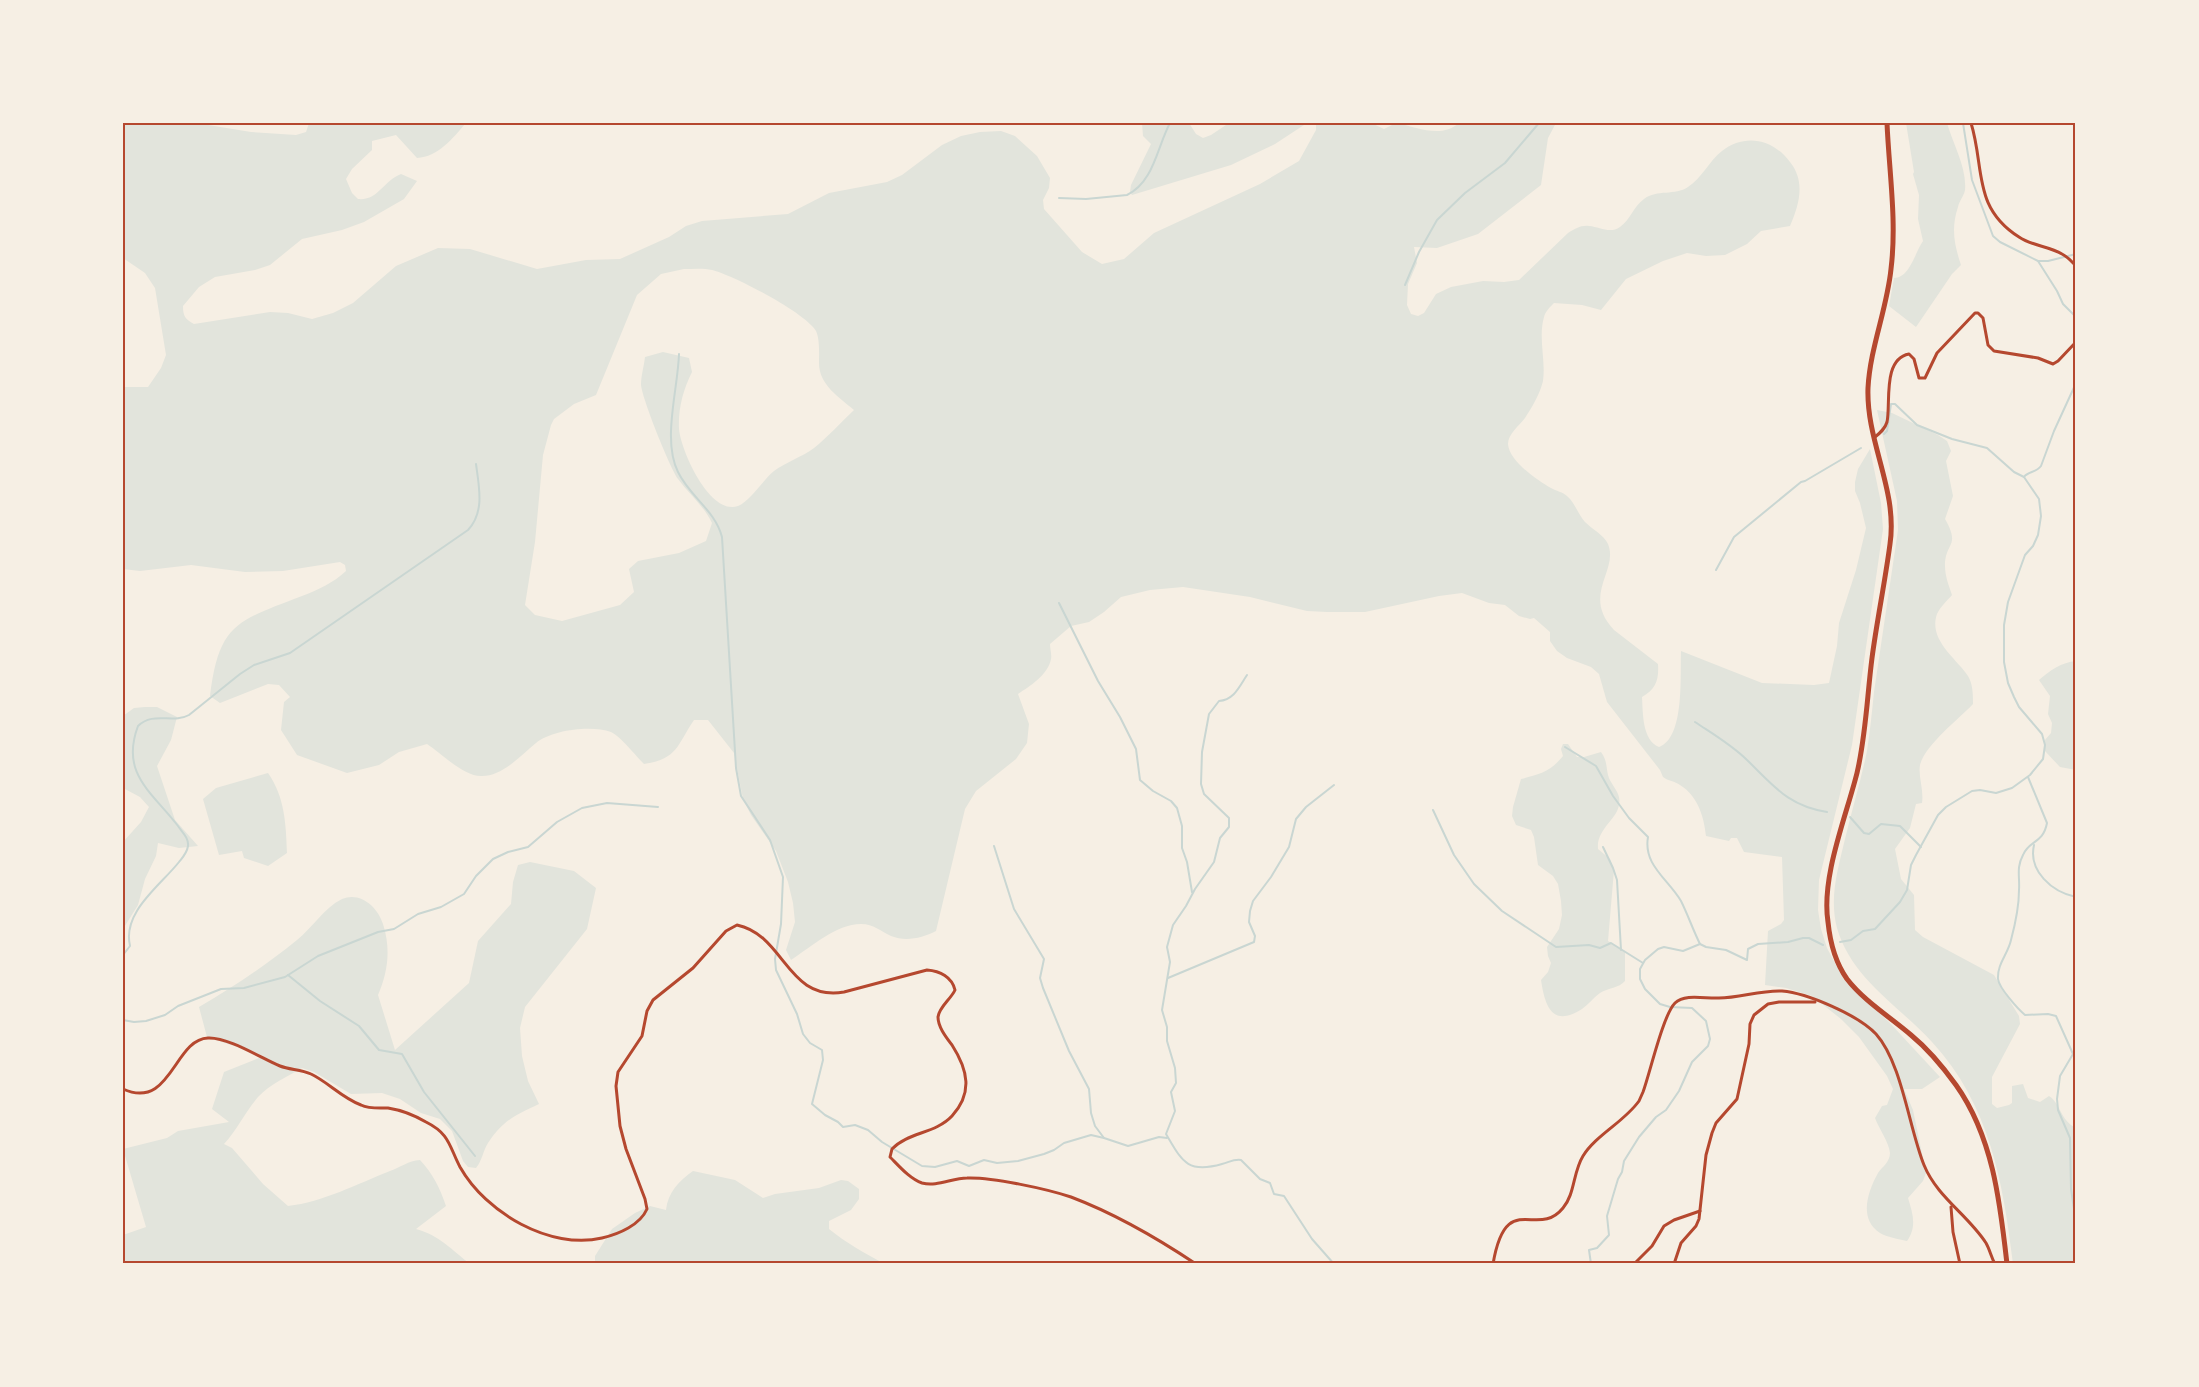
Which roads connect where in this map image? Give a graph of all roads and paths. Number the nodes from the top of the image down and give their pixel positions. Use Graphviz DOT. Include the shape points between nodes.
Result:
graph roads {
  1 [pos="1887,123"];
  2 [pos="1971,123"];
  3 [pos="2076,266"];
  4 [pos="2076,342"];
  5 [pos="1875,437"];
  6 [pos="1820,1002"];
  7 [pos="123,1089"];
  8 [pos="1951,1205"];
  9 [pos="1700,1211"];
  10 [pos="1196,1264"];
  11 [pos="1493,1264"];
  12 [pos="1634,1264"];
  13 [pos="1674,1264"];
  14 [pos="1960,1264"];
  15 [pos="1995,1264"];
  16 [pos="2007,1264"];
  1 -- 5 [label="highway" via="1893,253 1868,390"];
  2 -- 3 [label="street" via="1983,192 1994,213 2020,238 2061,253"];
  4 -- 5 [label="street" via="2053,364 1996,352 1988,345 1983,318 1975,313 1936,353 1925,378 1919,378 1909,354 1899,360 1891,375 1887,423"];
  5 -- 16 [label="highway" via="1891,505 1891,543 1862,744 1830,878 1827,917 1831,944 1846,977 1936,1060 1958,1087 1978,1123 1992,1165"];
  6 -- 8 [label="street" via="1866,1025 1883,1044 1924,1166"];
  6 -- 9 [label="street" via="1768,1004 1754,1015 1737,1099 1712,1133"];
  6 -- 11 [label="street" via="1782,991 1675,1002 1665,1018 1639,1101 1582,1158 1562,1209 1546,1219 1512,1221 1500,1236"];
  7 -- 10 [label="street" via="137,1094 150,1092 194,1044 214,1038 311,1074 362,1106 402,1111 431,1124 445,1135 473,1184 522,1224 563,1239 590,1240 611,1235 639,1220 647,1209 620,1126 618,1072 640,1041 653,1000 693,968 737,924 760,935 777,950 794,975 823,992 844,992 927,970 939,972 953,982 955,990 938,1018 963,1066 966,1091 961,1105 943,1124 892,1149 890,1156 913,1178 932,1184 977,1179 1070,1197 1113,1215"];
  8 -- 14 [label="street"];
  8 -- 15 [label="street" via="1986,1243"];
  9 -- 12 [label="street" via="1664,1226 1650,1249"];
  9 -- 13 [label="street" via="1696,1226 1681,1243"];
}
